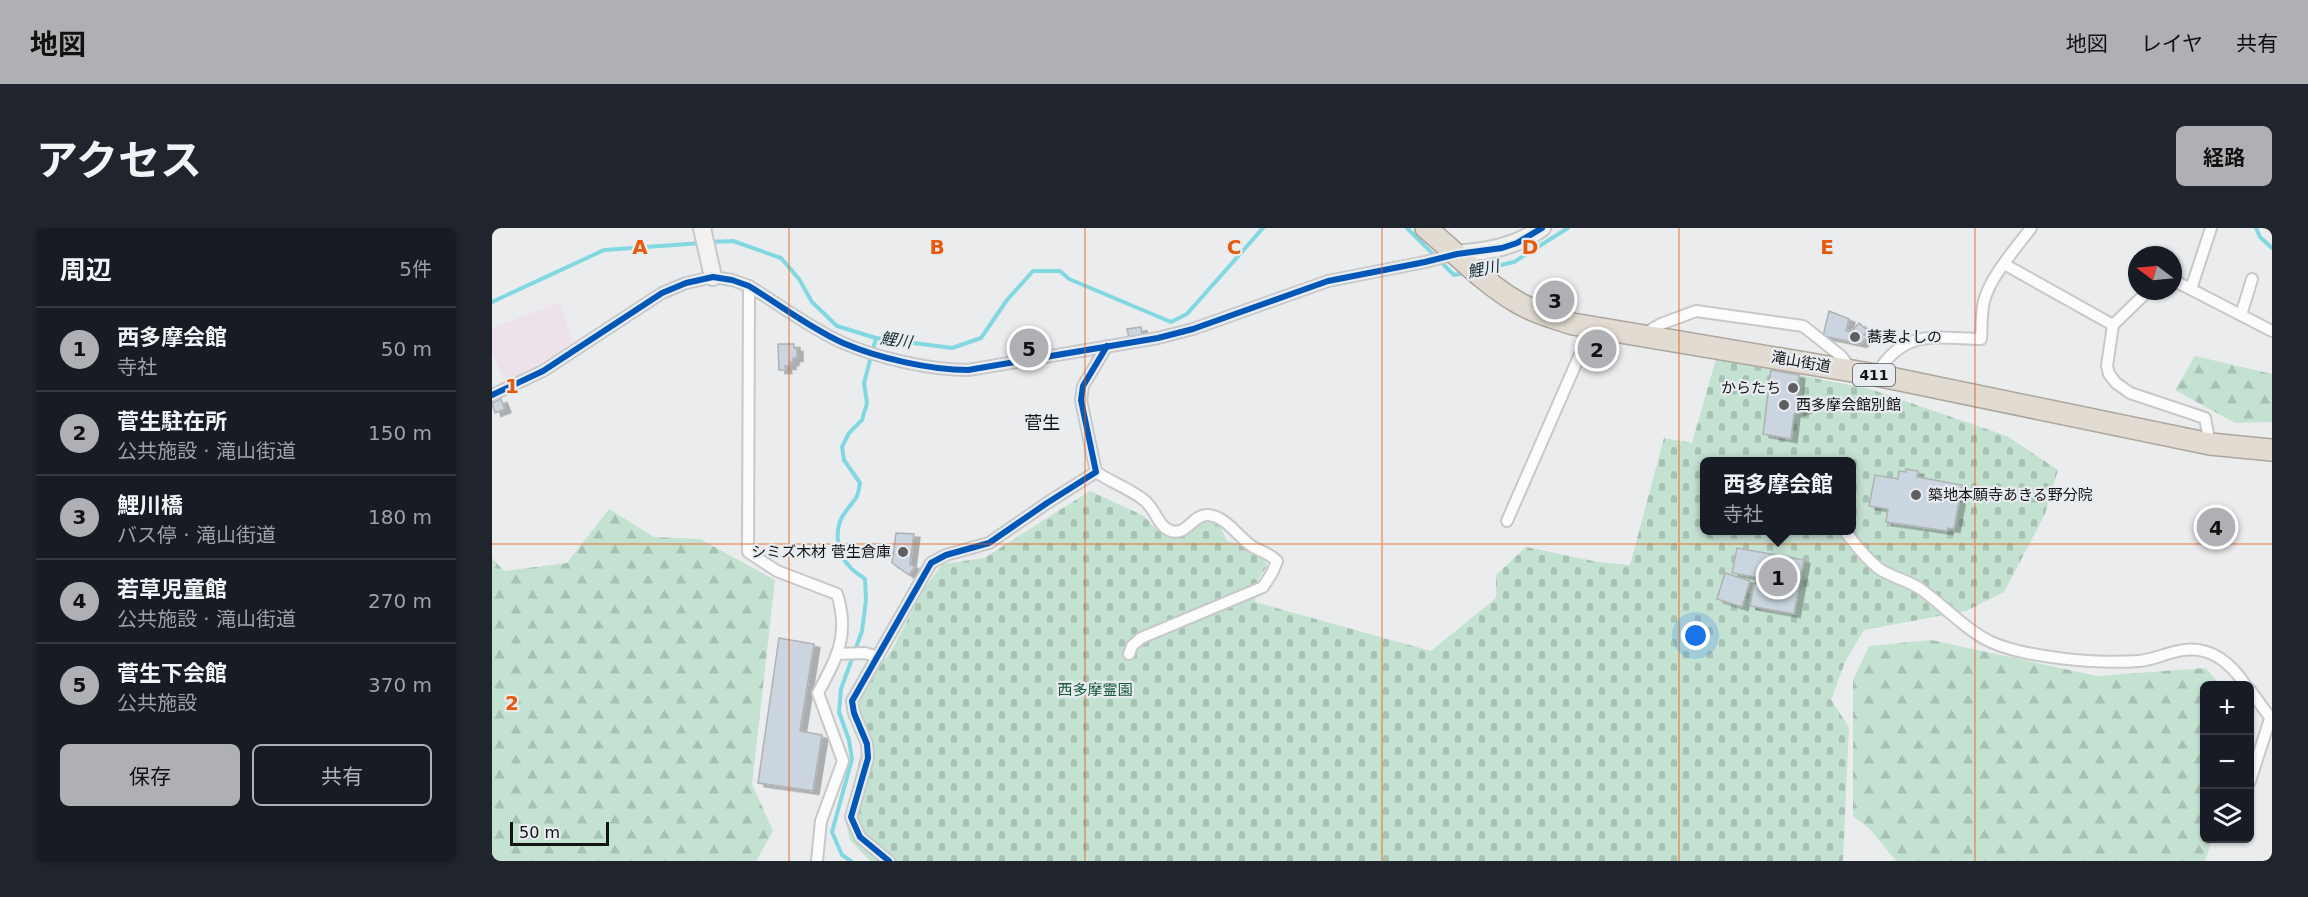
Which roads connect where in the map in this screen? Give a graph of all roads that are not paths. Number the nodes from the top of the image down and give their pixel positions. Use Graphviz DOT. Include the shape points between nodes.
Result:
graph roads {
  1 [pos="702,228"];
  2 [pos="1426,228"];
  3 [pos="1542,228"];
  4 [pos="2031,228"];
  5 [pos="2211,228"];
  6 [pos="1455,257"];
  7 [pos="2004,264"];
  8 [pos="711,271"];
  9 [pos="2252,279"];
  10 [pos="2182,284"];
  11 [pos="749,286"];
  12 [pos="2191,289"];
  13 [pos="2139,300"];
  14 [pos="2241,315"];
  15 [pos="2113,325"];
  16 [pos="1592,327"];
  17 [pos="2272,331"];
  18 [pos="1642,335"];
  19 [pos="1107,346"];
  20 [pos="1854,371"];
  21 [pos="1876,375"];
  22 [pos="492,395"];
  23 [pos="2210,444"];
  24 [pos="2272,450"];
  25 [pos="1096,472"];
  26 [pos="1507,521"];
  27 [pos="1848,535"];
  28 [pos="838,654"];
  29 [pos="1129,654"];
  30 [pos="878,657"];
  31 [pos="2242,681"];
  32 [pos="2254,696"];
  33 [pos="2271,720"];
  34 [pos="2254,769"];
  35 [pos="817,861"];
  36 [pos="889,861"];
  1 -- 8 [label="street"];
  2 -- 6 [label="highway, 滝山街道 / 411"];
  3 -- 6 [label="street" via="1502,248"];
  4 -- 7 [label="street"];
  5 -- 12 [label="street"];
  6 -- 16 [label="highway, 滝山街道 / 411" via="1517,302 1573,324"];
  6 -- 19 [label="street" via="1328,281 1193,329"];
  7 -- 15 [label="street"];
  7 -- 21 [label="street" via="1986,294 1982,339 1923,338 1906,342 1885,360"];
  8 -- 11 [label="street"];
  8 -- 22 [label="street" via="662,293 543,371"];
  9 -- 14 [label="street"];
  10 -- 12 [label="street"];
  11 -- 19 [label="street" via="830,336 885,356 948,370"];
  11 -- 28 [label="street" via="748,552 777,571 837,594 843,613"];
  12 -- 14 [label="street"];
  13 -- 15 [label="street"];
  14 -- 17 [label="street"];
  15 -- 23 [label="street" via="2107,366 2116,383 2130,393 2205,418"];
  16 -- 18 [label="highway, 滝山街道 / 411"];
  16 -- 26 [label="street"];
  18 -- 20 [label="highway, 滝山街道 / 411"];
  18 -- 20 [label="street" via="1696,311 1803,326"];
  19 -- 25 [label="street" via="1083,386 1082,400"];
  20 -- 21 [label="highway, 滝山街道 / 411"];
  21 -- 23 [label="highway, 滝山街道 / 411"];
  23 -- 24 [label="highway, 滝山街道 / 411"];
  25 -- 29 [label="street" via="1144,500 1162,526 1172,531 1182,531 1208,515 1223,521 1277,561 1263,587 1141,638"];
  25 -- 30 [label="street" via="989,543 931,563"];
  27 -- 31 [label="street" via="1882,570 1919,588 1991,642 2088,662 2141,661 2192,650 2228,662"];
  28 -- 30 [label="street" via="865,653"];
  28 -- 35 [label="street" via="818,693 843,761 822,820"];
  30 -- 36 [label="street" via="852,701 868,758 851,817 860,837"];
  32 -- 33 [label="street"];
  33 -- 34 [label="street"];
}
